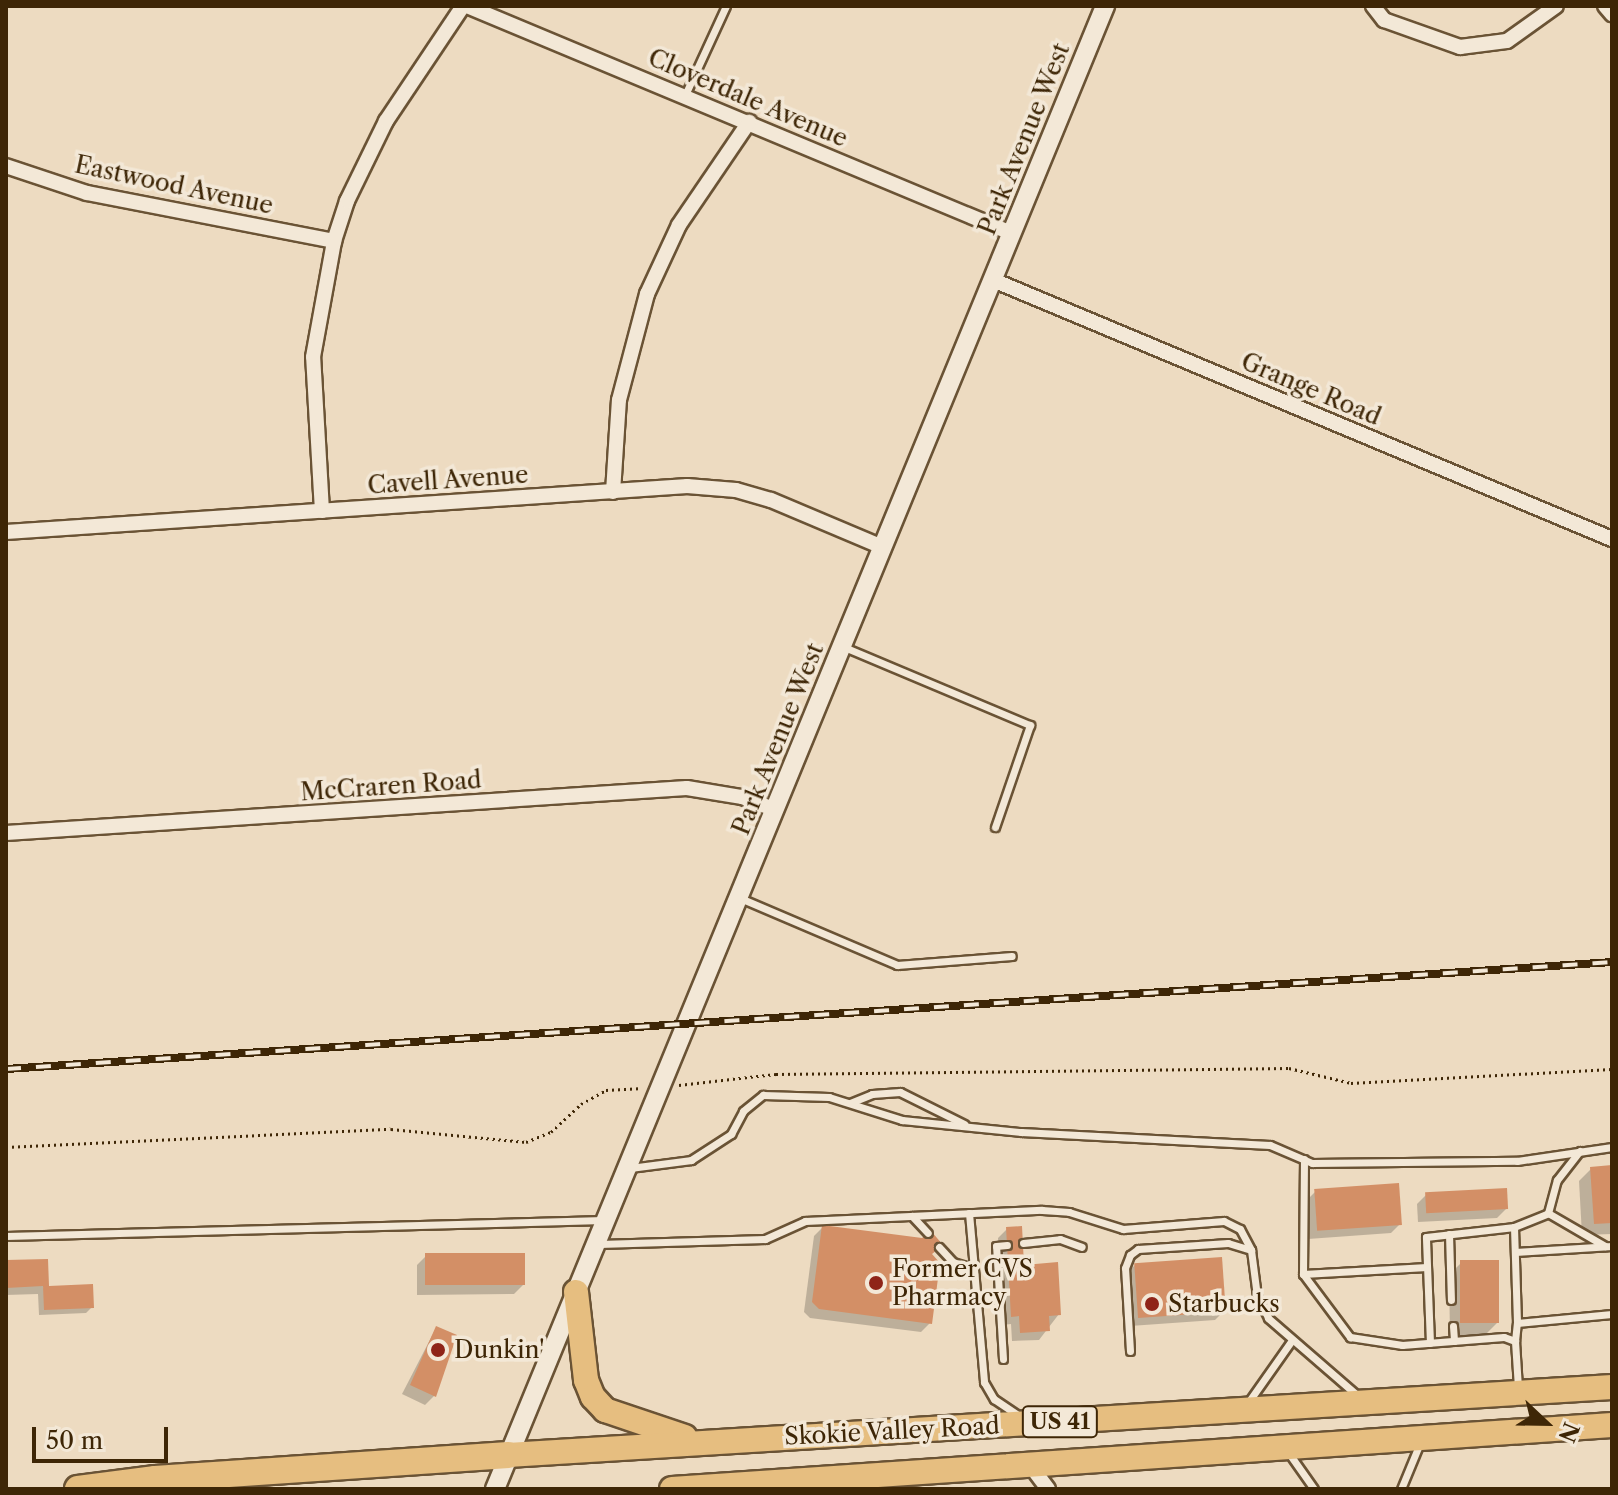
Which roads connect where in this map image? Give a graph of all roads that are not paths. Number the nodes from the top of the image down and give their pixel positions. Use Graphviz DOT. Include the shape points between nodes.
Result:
graph roads {
  1 [pos="465,6"];
  2 [pos="726,6"];
  3 [pos="1105,6"];
  4 [pos="1373,6"];
  5 [pos="1556,6"];
  6 [pos="1605,6"];
  7 [pos="1612,14"];
  8 [pos="685,95"];
  9 [pos="749,122"];
  10 [pos="6,166"];
  11 [pos="1011,233"];
  12 [pos="334,241"];
  13 [pos="993,280"];
  14 [pos="613,492"];
  15 [pos="322,511"];
  16 [pos="6,532"];
  17 [pos="1612,539"];
  18 [pos="882,547"];
  19 [pos="842,646"];
  20 [pos="776,810"];
  21 [pos="995,827"];
  22 [pos="6,833"];
  23 [pos="740,898"];
  24 [pos="1012,956"];
  25 [pos="849,1103"];
  26 [pos="969,1127"];
  27 [pos="1612,1147"];
  28 [pos="1580,1151"];
  29 [pos="1304,1159"];
  30 [pos="628,1168"];
  31 [pos="969,1213"];
  32 [pos="1548,1213"];
  33 [pos="912,1216"];
  34 [pos="606,1220"];
  35 [pos="1514,1227"];
  36 [pos="928,1233"];
  37 [pos="1449,1234"];
  38 [pos="6,1236"];
  39 [pos="1023,1243"];
  40 [pos="596,1244"];
  41 [pos="1007,1245"];
  42 [pos="1609,1246"];
  43 [pos="939,1247"];
  44 [pos="1082,1247"];
  45 [pos="1251,1250"];
  46 [pos="1515,1252"];
  47 [pos="1427,1267"];
  48 [pos="973,1268"];
  49 [pos="1303,1274"];
  50 [pos="576,1292"];
  51 [pos="1451,1300"];
  52 [pos="1612,1314"];
  53 [pos="1517,1323"];
  54 [pos="1453,1326"];
  55 [pos="1292,1340"];
  56 [pos="1454,1341"];
  57 [pos="1515,1341"];
  58 [pos="1430,1343"];
  59 [pos="1130,1351"];
  60 [pos="1003,1359"];
  61 [pos="1612,1387"];
  62 [pos="1518,1393"];
  63 [pos="1369,1403"];
  64 [pos="1240,1411"];
  65 [pos="1031,1423"];
  66 [pos="1612,1425"];
  67 [pos="1422,1438"];
  68 [pos="703,1442"];
  69 [pos="1284,1447"];
  70 [pos="508,1455"];
  71 [pos="1030,1465"];
  72 [pos="715,1488"];
  73 [pos="78,1489"];
  74 [pos="495,1489"];
  75 [pos="672,1489"];
  76 [pos="1048,1489"];
  77 [pos="1314,1489"];
  78 [pos="1401,1489"];
  1 -- 8 [label="street, Cloverdale Avenue"];
  1 -- 12 [label="street" via="386,121"];
  2 -- 8 [label="lane"];
  3 -- 11 [label="street, Park Avenue West"];
  4 -- 5 [label="street" via="1384,20 1460,47 1507,41"];
  6 -- 7 [label="street"];
  8 -- 9 [label="street, Cloverdale Avenue"];
  9 -- 11 [label="street, Cloverdale Avenue"];
  9 -- 14 [label="street" via="679,225 647,294 619,400"];
  10 -- 12 [label="street, Eastwood Avenue" via="87,193"];
  11 -- 13 [label="street, Park Avenue West"];
  12 -- 15 [label="street" via="313,357"];
  13 -- 17 [label="street, Grange Road"];
  13 -- 18 [label="street, Park Avenue West"];
  14 -- 15 [label="street, Cavell Avenue"];
  14 -- 18 [label="street, Cavell Avenue" via="687,486 736,490"];
  15 -- 16 [label="street, Cavell Avenue"];
  18 -- 19 [label="street, Park Avenue West"];
  19 -- 20 [label="street, Park Avenue West"];
  19 -- 21 [label="lane" via="1030,725"];
  20 -- 22 [label="street, McCraren Road" via="742,797 687,788"];
  20 -- 23 [label="street, Park Avenue West"];
  23 -- 24 [label="lane" via="897,965"];
  23 -- 30 [label="street, Park Avenue West"];
  25 -- 26 [label="lane" via="902,1120"];
  25 -- 26 [label="lane" via="900,1092"];
  25 -- 30 [label="lane" via="829,1097 763,1095 743,1111 731,1134 691,1160"];
  26 -- 29 [label="lane" via="1270,1145"];
  27 -- 28 [label="lane"];
  28 -- 29 [label="lane" via="1517,1161"];
  28 -- 32 [label="lane" via="1557,1180"];
  29 -- 49 [label="lane"];
  30 -- 34 [label="street, Park Avenue West"];
  31 -- 33 [label="lane"];
  31 -- 45 [label="lane" via="1069,1212 1123,1229 1224,1221 1240,1229"];
  31 -- 48 [label="lane"];
  32 -- 35 [label="lane"];
  32 -- 42 [label="lane"];
  33 -- 36 [label="lane"];
  33 -- 40 [label="lane" via="805,1221 774,1236"];
  34 -- 38 [label="lane"];
  34 -- 40 [label="street, Park Avenue West"];
  35 -- 37 [label="lane"];
  35 -- 46 [label="lane"];
  37 -- 47 [label="lane" via="1426,1237"];
  37 -- 51 [label="lane"];
  39 -- 44 [label="lane" via="1060,1239"];
  40 -- 50 [label="street, Park Avenue West"];
  41 -- 60 [label="lane" via="996,1246"];
  42 -- 46 [label="lane"];
  43 -- 48 [label="lane" via="953,1262"];
  45 -- 55 [label="lane" via="1257,1296 1268,1318"];
  45 -- 59 [label="lane" via="1228,1243 1138,1249 1130,1255 1125,1268"];
  46 -- 53 [label="lane"];
  47 -- 49 [label="lane"];
  47 -- 58 [label="lane"];
  48 -- 65 [label="lane" via="984,1382 994,1399"];
  49 -- 58 [label="lane" via="1350,1337 1402,1345"];
  50 -- 68 [label="highway" via="586,1380 593,1397 605,1410 632,1422"];
  50 -- 70 [label="street, Park Avenue West"];
  52 -- 53 [label="lane"];
  53 -- 57 [label="lane"];
  54 -- 56 [label="lane"];
  55 -- 63 [label="lane" via="1333,1379"];
  55 -- 64 [label="lane" via="1265,1384"];
  56 -- 57 [label="lane"];
  56 -- 58 [label="lane"];
  57 -- 62 [label="lane"];
  61 -- 62 [label="highway, Skokie Valley Road / US 41"];
  62 -- 63 [label="highway, Skokie Valley Road / US 41"];
  63 -- 64 [label="highway, Skokie Valley Road / US 41"];
  64 -- 65 [label="highway, Skokie Valley Road / US 41"];
  65 -- 68 [label="highway, Skokie Valley Road / US 41"];
  66 -- 67 [label="highway, Skokie Valley Road / US 41"];
  67 -- 69 [label="highway, Skokie Valley Road / US 41"];
  67 -- 78 [label="lane"];
  68 -- 70 [label="highway, Skokie Valley Road / US 41"];
  69 -- 71 [label="highway, Skokie Valley Road / US 41"];
  69 -- 77 [label="lane"];
  70 -- 73 [label="highway, US 41"];
  70 -- 74 [label="street, Park Avenue West"];
  71 -- 72 [label="highway, Skokie Valley Road / US 41"];
  71 -- 76 [label="street"];
  72 -- 75 [label="highway, Skokie Valley Road / US 41"];
}
